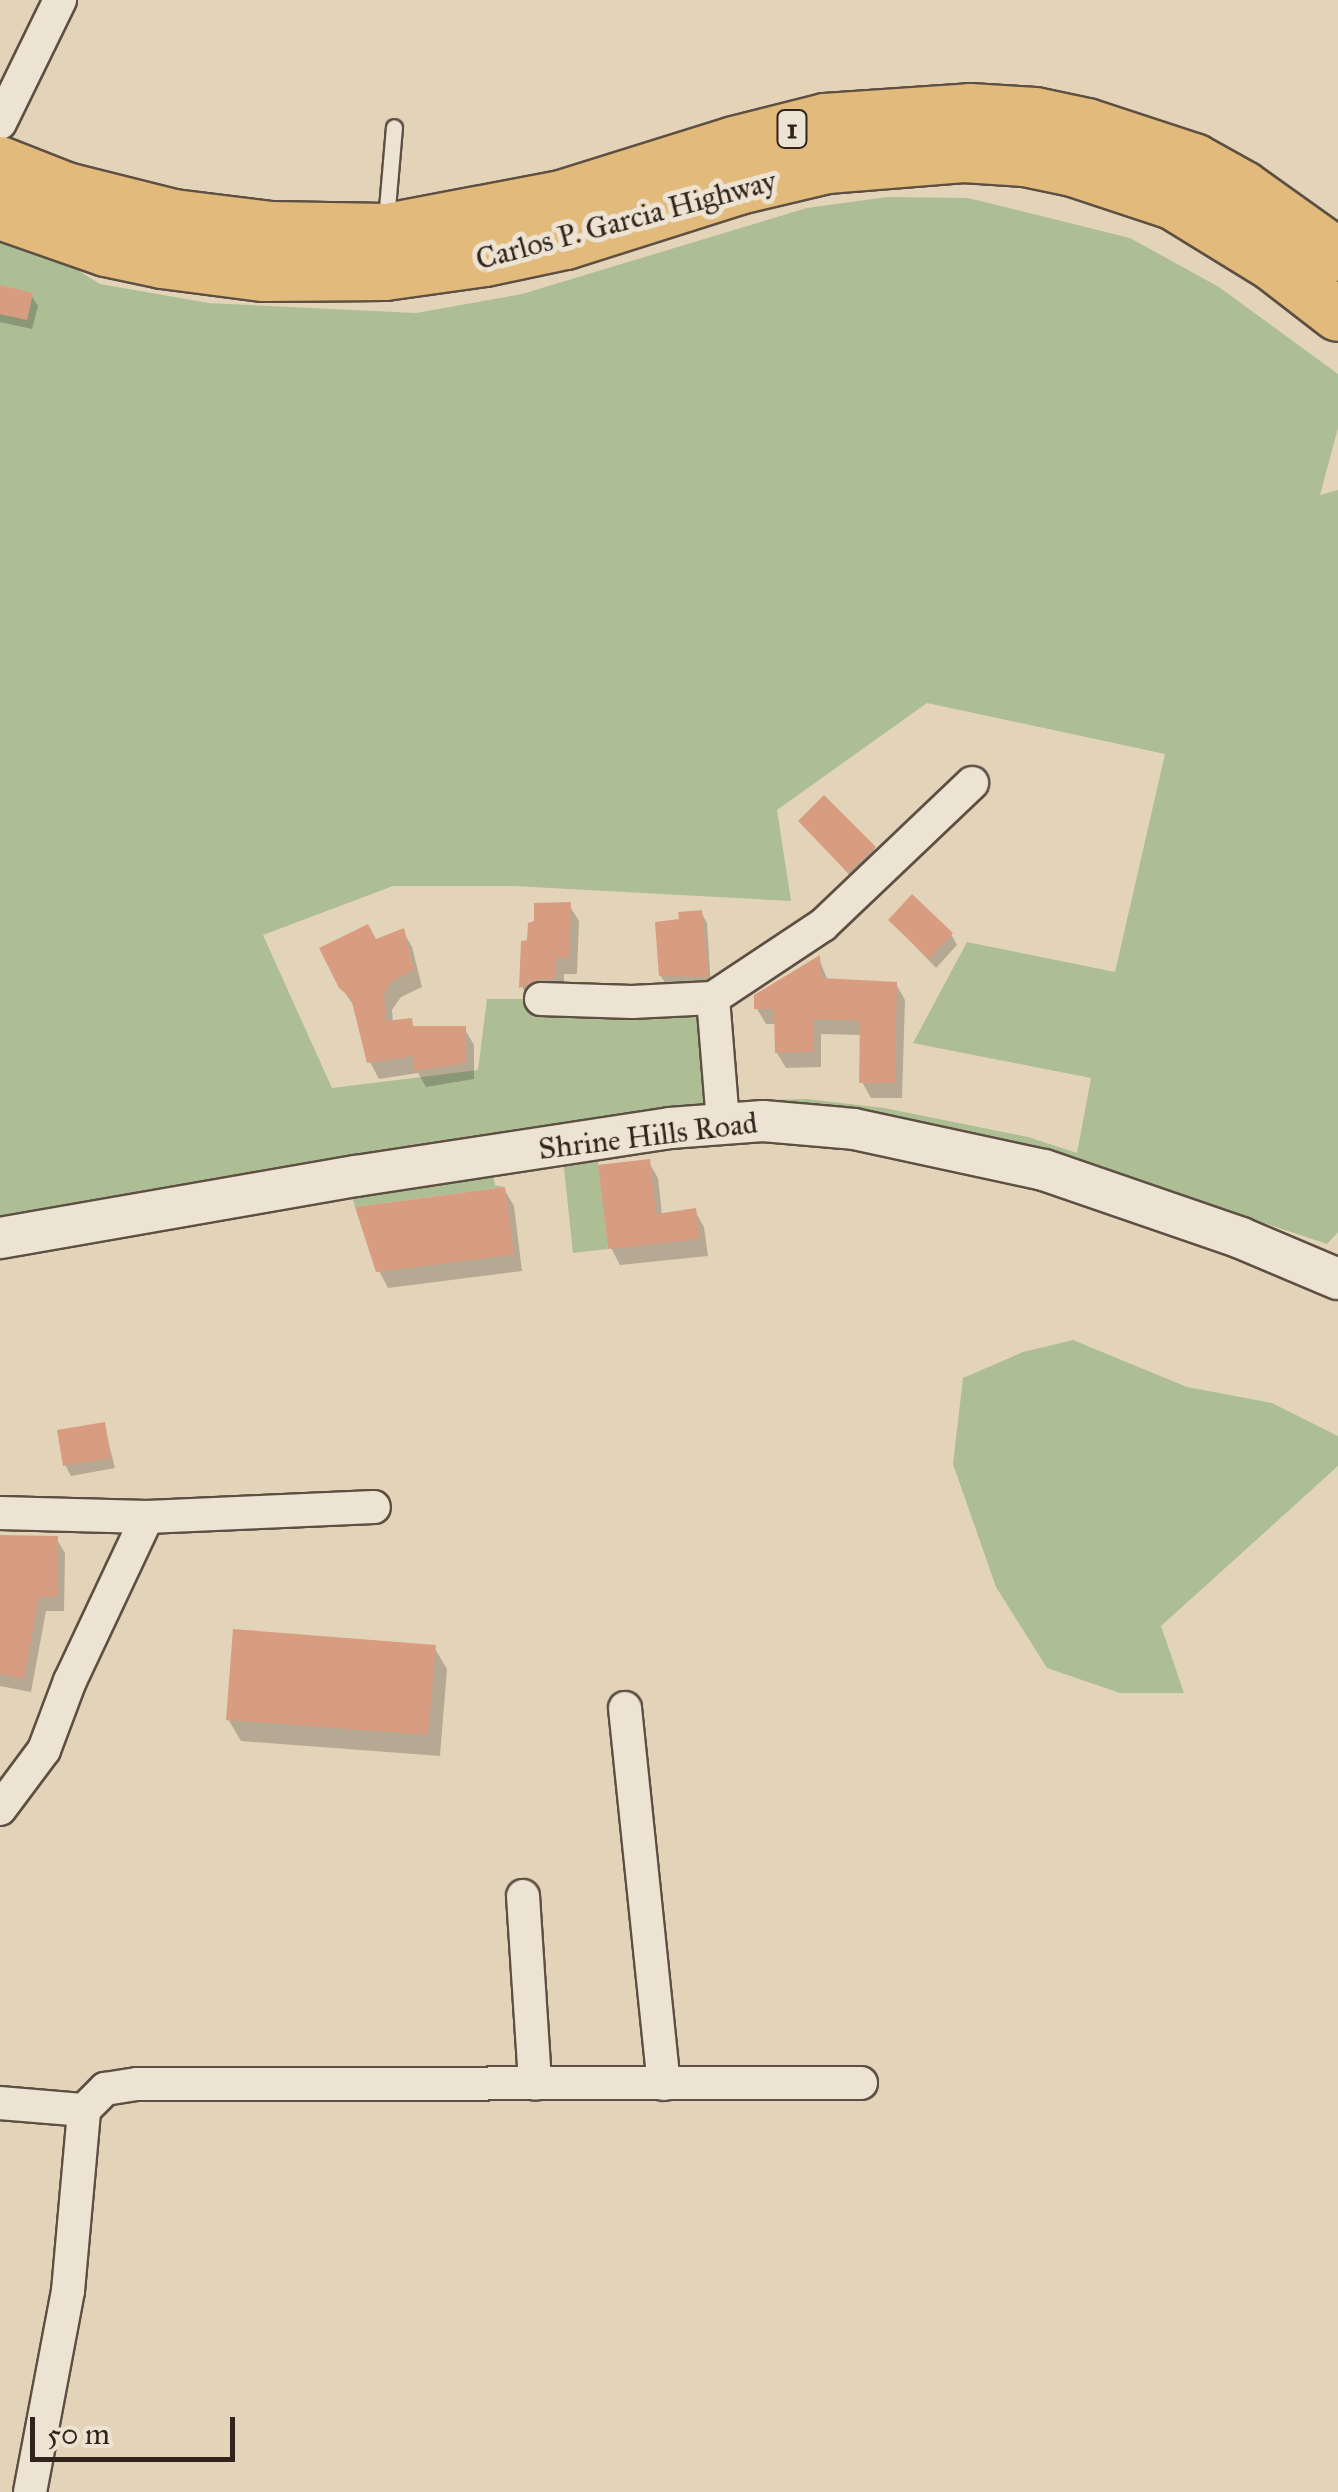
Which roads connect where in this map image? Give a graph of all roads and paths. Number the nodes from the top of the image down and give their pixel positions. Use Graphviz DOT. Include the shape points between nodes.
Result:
graph roads {
  1 [pos="60,0"];
  2 [pos="0,122"];
  3 [pos="394,127"];
  4 [pos="0,163"];
  5 [pos="0,213"];
  6 [pos="386,252"];
  7 [pos="1338,254"];
  8 [pos="1338,315"];
  9 [pos="972,783"];
  10 [pos="713,998"];
  11 [pos="541,999"];
  12 [pos="723,1122"];
  13 [pos="0,1238"];
  14 [pos="1338,1279"];
  15 [pos="374,1507"];
  16 [pos="0,1513"];
  17 [pos="147,1517"];
  18 [pos="625,1708"];
  19 [pos="0,1809"];
  20 [pos="523,1896"];
  21 [pos="861,2083"];
  22 [pos="535,2084"];
  23 [pos="664,2084"];
  24 [pos="0,2102"];
  25 [pos="84,2110"];
  26 [pos="30,2492"];
  1 -- 2 [label="street"];
  3 -- 6 [label="lane"];
  4 -- 6 [label="highway, Carlos P. Garcia Highway / 1" via="121,205"];
  5 -- 6 [label="highway, Carlos P. Garcia Highway / 1" via="106,250 196,268 264,274"];
  6 -- 7 [label="highway, Carlos P. Garcia Highway / 1" via="825,120 970,110 1087,125 1194,160"];
  6 -- 8 [label="highway, Carlos P. Garcia Highway / 1" via="486,260 827,166 964,156 1073,170 1173,203 1272,264"];
  9 -- 10 [label="street" via="823,925"];
  10 -- 11 [label="street"];
  10 -- 12 [label="street"];
  12 -- 13 [label="street, Shrine Hills Road"];
  12 -- 14 [label="street, Shrine Hills Road" via="806,1123 986,1155 1211,1227"];
  15 -- 17 [label="street"];
  16 -- 17 [label="street"];
  17 -- 19 [label="street" via="44,1750"];
  18 -- 23 [label="street"];
  20 -- 22 [label="street"];
  21 -- 23 [label="street"];
  22 -- 23 [label="street"];
  22 -- 25 [label="street" via="138,2084 105,2089"];
  24 -- 25 [label="street"];
  25 -- 26 [label="street" via="68,2291"];
}
